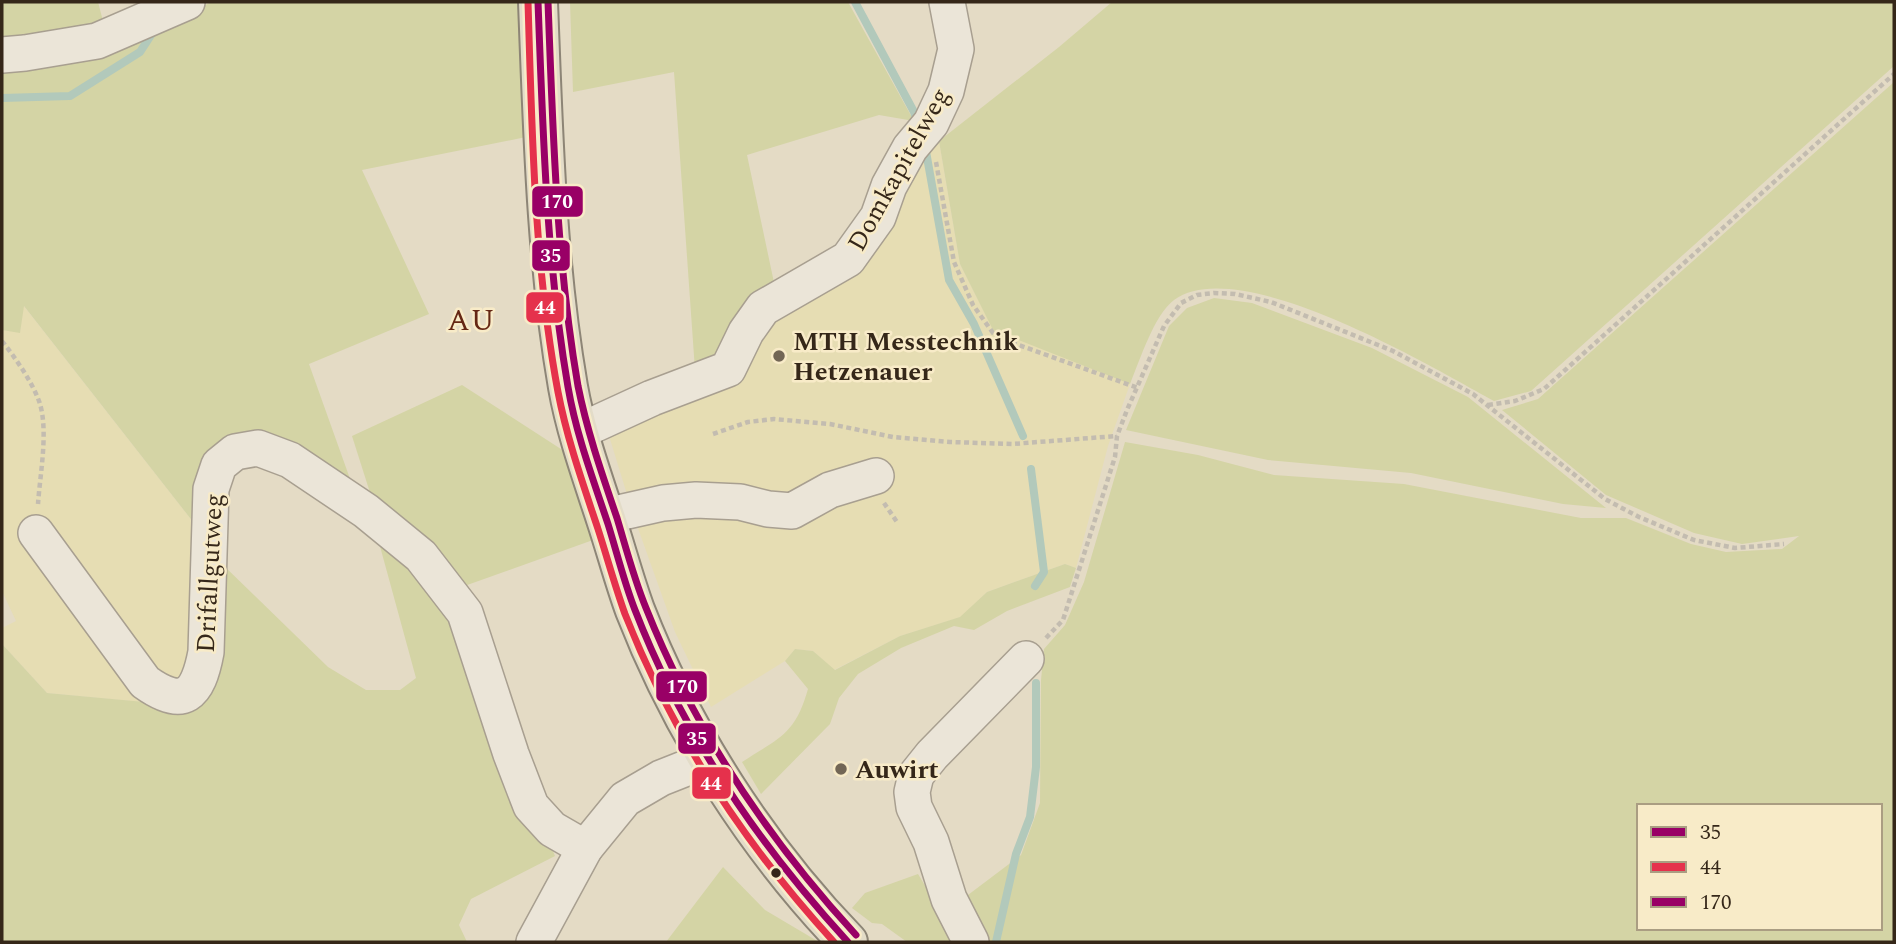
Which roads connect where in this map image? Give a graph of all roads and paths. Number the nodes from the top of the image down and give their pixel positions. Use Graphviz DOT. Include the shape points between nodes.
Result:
graph roads {
  1 [pos="187,2"];
  2 [pos="538,2"];
  3 [pos="947,2"];
  4 [pos="2,55"];
  5 [pos="1894,74"];
  6 [pos="931,123"];
  7 [pos="2,341"];
  8 [pos="1138,388"];
  9 [pos="1487,405"];
  10 [pos="578,432"];
  11 [pos="713,435"];
  12 [pos="1117,436"];
  13 [pos="876,476"];
  14 [pos="605,516"];
  15 [pos="36,533"];
  16 [pos="1784,544"];
  17 [pos="1026,659"];
  18 [pos="709,760"];
  19 [pos="586,848"];
  20 [pos="534,942"];
  21 [pos="848,942"];
  22 [pos="971,942"];
  1 -- 4 [label="street" via="97,41"];
  2 -- 10 [label="main road" via="550,243"];
  3 -- 6 [label="street, Domkapitelweg" via="956,49 946,91"];
  5 -- 9 [label="path" via="1544,389 1515,401"];
  6 -- 8 [label="path" via="954,262 973,305 993,333"];
  6 -- 10 [label="street, Domkapitelweg" via="910,148 877,217 848,258 763,308 728,369"];
  7 -- 15 [label="path" via="39,402 43,427"];
  8 -- 9 [label="path" via="1164,326 1181,303 1197,295 1235,294 1271,302 1393,351"];
  8 -- 12 [label="path"];
  9 -- 16 [label="path" via="1605,499 1639,517 1694,540 1735,548"];
  10 -- 14 [label="main road"];
  11 -- 12 [label="path" via="748,422 774,419 950,442 1012,444"];
  12 -- 17 [label="path" via="1115,457 1063,620"];
  13 -- 14 [label="street" via="830,490 792,511 696,500"];
  14 -- 18 [label="main road" via="635,609"];
  15 -- 19 [label="street, Drifallgutweg" via="145,682 162,695 179,697 201,676 206,652 211,489 219,465 235,452 258,449 290,460 366,511 421,556 465,613 531,806 552,829"];
  17 -- 22 [label="street" via="932,755 916,775 912,792 949,898"];
  18 -- 19 [label="street" via="661,778 625,799"];
  18 -- 21 [label="main road" via="779,863"];
  19 -- 20 [label="street"];
}
